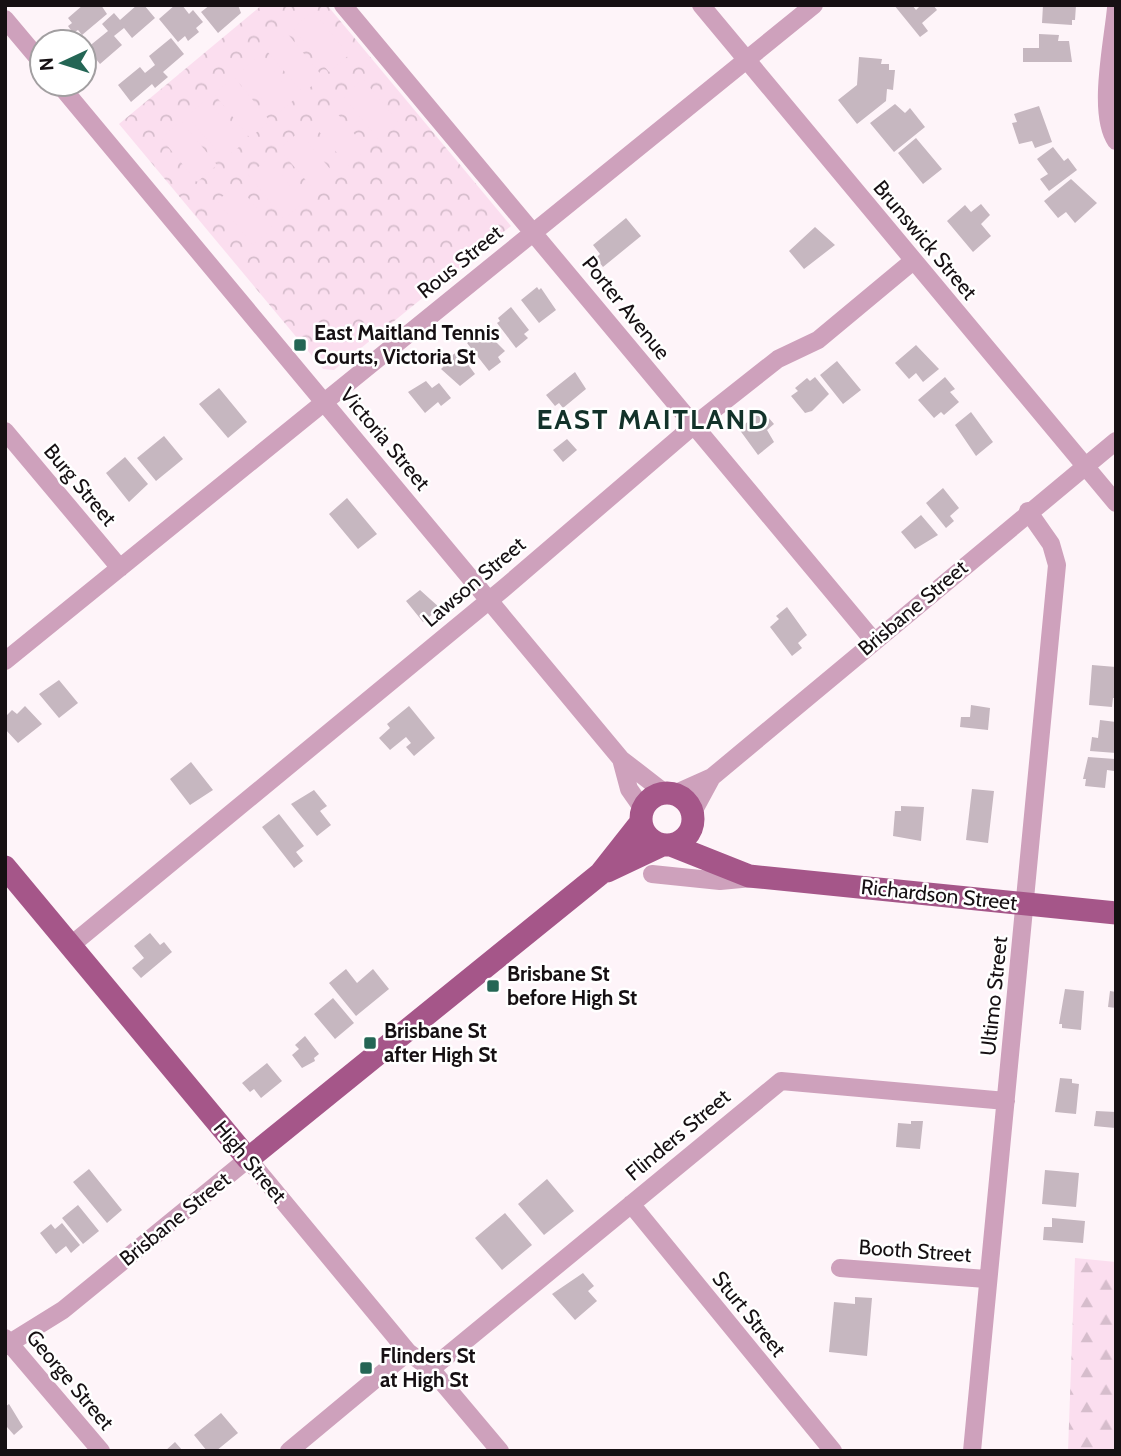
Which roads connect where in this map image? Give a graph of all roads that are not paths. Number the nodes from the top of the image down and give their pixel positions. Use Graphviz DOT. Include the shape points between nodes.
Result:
graph roads {
  1 [pos="343,5"];
  2 [pos="701,5"];
  3 [pos="814,5"];
  4 [pos="1116,8"];
  5 [pos="5,19"];
  6 [pos="28,46"];
  7 [pos="747,61"];
  8 [pos="71,98"];
  9 [pos="1116,141"];
  10 [pos="534,231"];
  11 [pos="913,261"];
  12 [pos="325,402"];
  13 [pos="693,426"];
  14 [pos="5,431"];
  15 [pos="1116,441"];
  16 [pos="1085,466"];
  17 [pos="1116,503"];
  18 [pos="1028,511"];
  19 [pos="120,568"];
  20 [pos="489,600"];
  21 [pos="873,640"];
  22 [pos="5,662"];
  23 [pos="621,759"];
  24 [pos="712,777"];
  25 [pos="669,793"];
  26 [pos="642,816"];
  27 [pos="693,818"];
  28 [pos="667,845"];
  29 [pos="717,861"];
  30 [pos="5,867"];
  31 [pos="600,874"];
  32 [pos="652,874"];
  33 [pos="762,877"];
  34 [pos="1026,904"];
  35 [pos="1116,913"];
  36 [pos="70,946"];
  37 [pos="1006,1101"];
  38 [pos="248,1159"];
  39 [pos="631,1204"];
  40 [pos="840,1268"];
  41 [pos="986,1279"];
  42 [pos="7,1342"];
  43 [pos="408,1352"];
  44 [pos="431,1369"];
  45 [pos="100,1451"];
  46 [pos="289,1451"];
  47 [pos="500,1451"];
  48 [pos="833,1451"];
  49 [pos="972,1451"];
  1 -- 10 [label="street, Porter Avenue"];
  2 -- 7 [label="street, Brunswick Street"];
  3 -- 7 [label="street, Rous Street"];
  4 -- 9 [label="street" via="1107,98 1107,117"];
  5 -- 6 [label="street"];
  7 -- 10 [label="street, Rous Street"];
  7 -- 11 [label="street, Brunswick Street"];
  8 -- 12 [label="street, Victoria Street"];
  10 -- 12 [label="street, Rous Street"];
  10 -- 13 [label="street, Porter Avenue"];
  11 -- 13 [label="street, Lawson Street" via="818,340 778,359"];
  11 -- 16 [label="street, Brunswick Street"];
  12 -- 19 [label="street, Rous Street"];
  12 -- 20 [label="street, Victoria Street"];
  13 -- 20 [label="street, Lawson Street"];
  13 -- 21 [label="street, Porter Avenue"];
  14 -- 19 [label="street, Burg Street"];
  15 -- 16 [label="street, Brisbane Street"];
  16 -- 17 [label="street, Brunswick Street"];
  16 -- 18 [label="street, Brisbane Street"];
  18 -- 21 [label="street, Brisbane Street"];
  18 -- 34 [label="street, Ultimo Street" via="1051,544 1057,565"];
  19 -- 22 [label="street, Rous Street"];
  20 -- 23 [label="street, Victoria Street"];
  20 -- 36 [label="street, Lawson Street"];
  21 -- 24 [label="street, Brisbane Street"];
  23 -- 25 [label="street, Victoria Street"];
  23 -- 26 [label="street, Victoria Street"];
  24 -- 25 [label="street, Brisbane Street"];
  24 -- 27 [label="street, Brisbane Street"];
  25 -- 26 [label="main road" via="652,798"];
  25 -- 27 [label="main road" via="689,804"];
  26 -- 28 [label="main road" via="648,837"];
  26 -- 31 [label="main road, Brisbane Street"];
  27 -- 28 [label="main road" via="686,838"];
  27 -- 29 [label="main road"];
  28 -- 29 [label="main road, Richardson Street"];
  28 -- 31 [label="main road, Brisbane Street"];
  29 -- 33 [label="main road, Richardson Street" via="738,873"];
  30 -- 36 [label="main road, High Street"];
  31 -- 38 [label="main road, Brisbane Street"];
  32 -- 33 [label="street, Richardson Street" via="720,881"];
  33 -- 34 [label="main road, Richardson Street"];
  34 -- 35 [label="main road, Richardson Street"];
  34 -- 37 [label="street, Ultimo Street"];
  36 -- 38 [label="main road, High Street"];
  37 -- 39 [label="street, Flinders Street" via="781,1080"];
  37 -- 41 [label="street, Ultimo Street"];
  38 -- 42 [label="street, Brisbane Street" via="63,1310"];
  38 -- 43 [label="street, High Street"];
  39 -- 44 [label="street, Flinders Street"];
  39 -- 48 [label="street, Sturt Street"];
  40 -- 41 [label="street, Booth Street"];
  41 -- 49 [label="street, Ultimo Street"];
  42 -- 45 [label="street, George Street"];
  43 -- 44 [label="street, High Street"];
  43 -- 46 [label="street"];
  44 -- 47 [label="street, High Street"];
}
